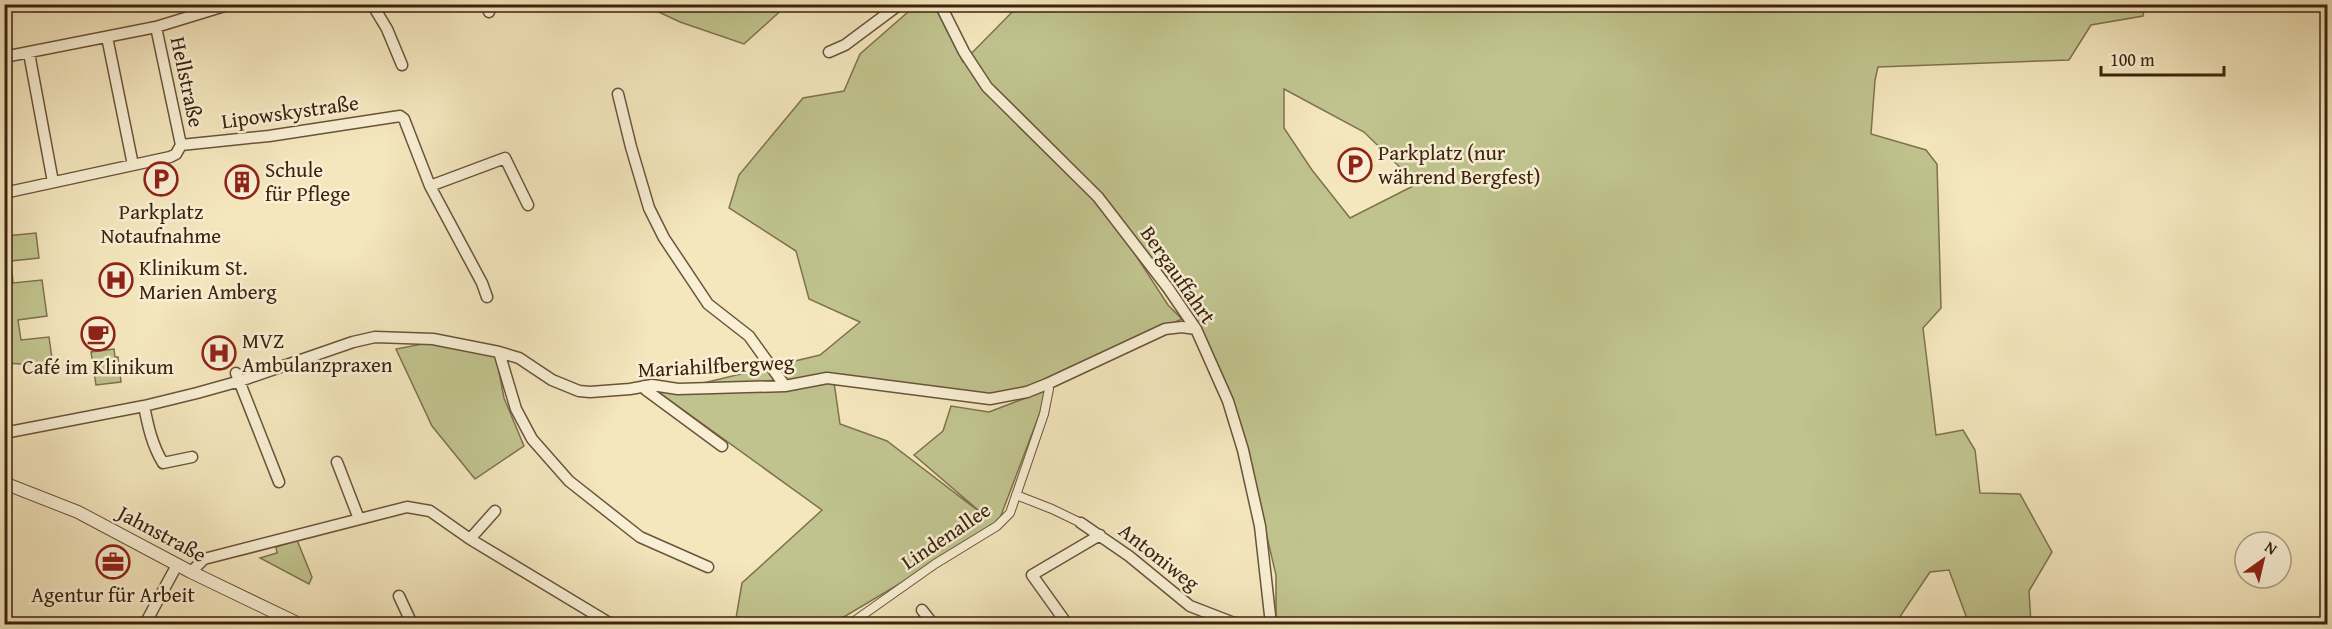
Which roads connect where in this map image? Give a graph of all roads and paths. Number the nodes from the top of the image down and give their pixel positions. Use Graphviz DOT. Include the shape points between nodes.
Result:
graph roads {
  1 [pos="231,4"];
  2 [pos="372,4"];
  3 [pos="900,4"];
  4 [pos="940,4"];
  5 [pos="156,27"];
  6 [pos="107,37"];
  7 [pos="830,51"];
  8 [pos="29,53"];
  9 [pos="4,57"];
  10 [pos="402,65"];
  11 [pos="618,94"];
  12 [pos="181,145"];
  13 [pos="133,165"];
  14 [pos="53,182"];
  15 [pos="430,186"];
  16 [pos="4,193"];
  17 [pos="528,206"];
  18 [pos="487,297"];
  19 [pos="1196,329"];
  20 [pos="499,352"];
  21 [pos="238,377"];
  22 [pos="1047,384"];
  23 [pos="644,386"];
  24 [pos="785,386"];
  25 [pos="144,406"];
  26 [pos="4,433"];
  27 [pos="722,446"];
  28 [pos="192,457"];
  29 [pos="337,462"];
  30 [pos="279,482"];
  31 [pos="4,483"];
  32 [pos="1016,495"];
  33 [pos="495,511"];
  34 [pos="359,519"];
  35 [pos="1081,523"];
  36 [pos="1100,535"];
  37 [pos="470,539"];
  38 [pos="177,565"];
  39 [pos="708,567"];
  40 [pos="191,572"];
  41 [pos="399,596"];
  42 [pos="922,610"];
  43 [pos="1271,622"];
  44 [pos="145,624"];
  45 [pos="298,624"];
  46 [pos="412,624"];
  47 [pos="610,624"];
  48 [pos="850,624"];
  49 [pos="933,624"];
  50 [pos="1067,624"];
  51 [pos="1251,624"];
  52 [pos="1258,624"];
  1 -- 5 [label="street"];
  2 -- 10 [label="street"];
  3 -- 7 [label="street" via="845,45"];
  4 -- 19 [label="street, Bergauffahrt" via="987,87 1098,197"];
  5 -- 6 [label="street"];
  5 -- 12 [label="street, Hellstraße"];
  6 -- 8 [label="street"];
  6 -- 13 [label="street"];
  8 -- 9 [label="street"];
  8 -- 14 [label="street"];
  11 -- 24 [label="street" via="649,207 664,238 708,304 748,336"];
  12 -- 13 [label="street" via="170,158"];
  12 -- 15 [label="street, Lipowskystraße" via="400,116"];
  13 -- 14 [label="street"];
  14 -- 16 [label="street"];
  15 -- 17 [label="street" via="505,158"];
  15 -- 18 [label="street"];
  19 -- 22 [label="street, Mariahilfbergweg" via="1165,329"];
  19 -- 43 [label="street, Bergauffahrt" via="1228,401 1243,450 1260,526"];
  20 -- 21 [label="street, Mariahilfbergweg" via="433,339 375,337"];
  20 -- 23 [label="street, Mariahilfbergweg" via="519,358 546,377 579,391"];
  20 -- 39 [label="street" via="516,409 532,439 569,481 639,537"];
  21 -- 25 [label="street, Mariahilfbergweg"];
  21 -- 30 [label="street"];
  22 -- 24 [label="street, Mariahilfbergweg" via="990,399 827,378"];
  22 -- 32 [label="street, Lindenallee" via="1044,414"];
  23 -- 24 [label="street, Mariahilfbergweg"];
  23 -- 27 [label="street"];
  25 -- 26 [label="street, Mariahilfbergweg"];
  25 -- 28 [label="street" via="163,463"];
  29 -- 34 [label="street"];
  31 -- 38 [label="street, Jahnstraße" via="78,512"];
  32 -- 35 [label="street"];
  32 -- 48 [label="street, Lindenallee" via="1010,513 997,526"];
  33 -- 37 [label="street"];
  34 -- 37 [label="street" via="407,507 430,511"];
  34 -- 40 [label="street" via="204,559"];
  35 -- 36 [label="street, Antoniweg"];
  36 -- 50 [label="street" via="1032,575"];
  36 -- 51 [label="street, Antoniweg" via="1190,606 1234,623"];
  37 -- 47 [label="street"];
  38 -- 40 [label="street, Jahnstraße"];
  38 -- 44 [label="street"];
  40 -- 45 [label="street, Jahnstraße"];
  41 -- 46 [label="street"];
  42 -- 49 [label="street"];
  43 -- 52 [label="street"];
}
